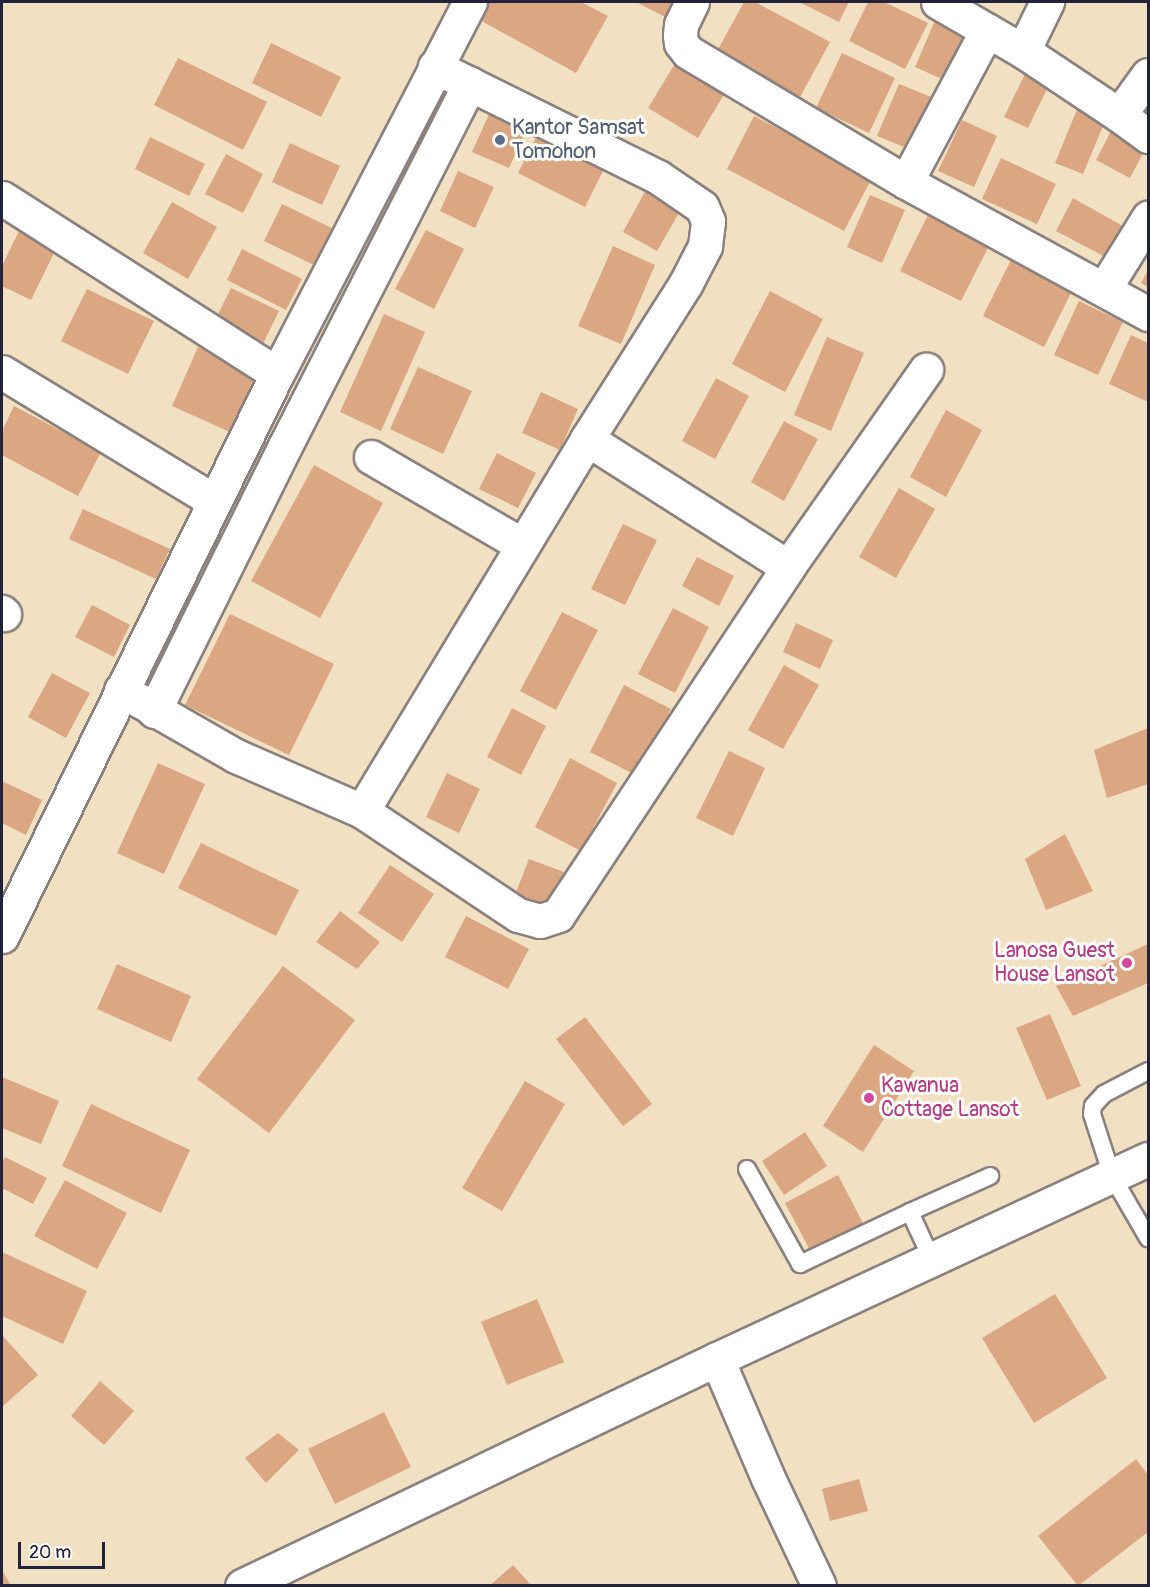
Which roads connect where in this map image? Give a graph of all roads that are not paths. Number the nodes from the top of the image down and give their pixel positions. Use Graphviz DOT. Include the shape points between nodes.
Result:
graph roads {
  1 [pos="470,2"];
  2 [pos="692,2"];
  3 [pos="938,2"];
  4 [pos="1047,2"];
  5 [pos="987,30"];
  6 [pos="1023,51"];
  7 [pos="435,67"];
  8 [pos="1149,75"];
  9 [pos="470,83"];
  10 [pos="1119,115"];
  11 [pos="1149,136"];
  12 [pos="906,182"];
  13 [pos="2,198"];
  14 [pos="1149,218"];
  15 [pos="1104,289"];
  16 [pos="1149,314"];
  17 [pos="926,370"];
  18 [pos="2,372"];
  19 [pos="277,374"];
  20 [pos="587,439"];
  21 [pos="370,457"];
  22 [pos="214,501"];
  23 [pos="522,545"];
  24 [pos="788,567"];
  25 [pos="121,690"];
  26 [pos="154,711"];
  27 [pos="362,811"];
  28 [pos="2,936"];
  29 [pos="1149,1071"];
  30 [pos="1149,1159"];
  31 [pos="747,1169"];
  32 [pos="990,1176"];
  33 [pos="1112,1176"];
  34 [pos="910,1212"];
  35 [pos="1149,1238"];
  36 [pos="932,1260"];
  37 [pos="717,1359"];
  38 [pos="242,1586"];
  39 [pos="819,1586"];
  1 -- 7 [label="main road"];
  2 -- 12 [label="main road" via="680,35 688,52"];
  3 -- 5 [label="main road"];
  4 -- 6 [label="main road"];
  5 -- 6 [label="main road"];
  5 -- 12 [label="main road"];
  6 -- 10 [label="main road"];
  7 -- 9 [label="main road"];
  7 -- 19 [label="main road"];
  8 -- 10 [label="main road"];
  9 -- 20 [label="main road" via="658,177 702,207 708,221 705,246 686,283"];
  9 -- 26 [label="main road"];
  10 -- 11 [label="main road"];
  12 -- 15 [label="main road"];
  13 -- 19 [label="main road"];
  14 -- 15 [label="main road"];
  15 -- 16 [label="main road"];
  17 -- 24 [label="main road"];
  18 -- 22 [label="main road"];
  19 -- 22 [label="main road"];
  20 -- 23 [label="main road"];
  20 -- 24 [label="main road"];
  21 -- 23 [label="main road"];
  22 -- 25 [label="main road"];
  23 -- 27 [label="main road"];
  24 -- 27 [label="main road" via="558,915 540,921 518,915"];
  25 -- 26 [label="main road"];
  25 -- 28 [label="main road"];
  26 -- 27 [label="main road" via="236,756"];
  29 -- 33 [label="lane" via="1104,1094 1093,1106 1094,1123"];
  30 -- 33 [label="main road"];
  31 -- 34 [label="lane" via="800,1264"];
  32 -- 34 [label="lane"];
  33 -- 35 [label="lane"];
  33 -- 36 [label="main road"];
  34 -- 36 [label="lane"];
  36 -- 37 [label="main road"];
  37 -- 38 [label="main road"];
  37 -- 39 [label="main road"];
}
